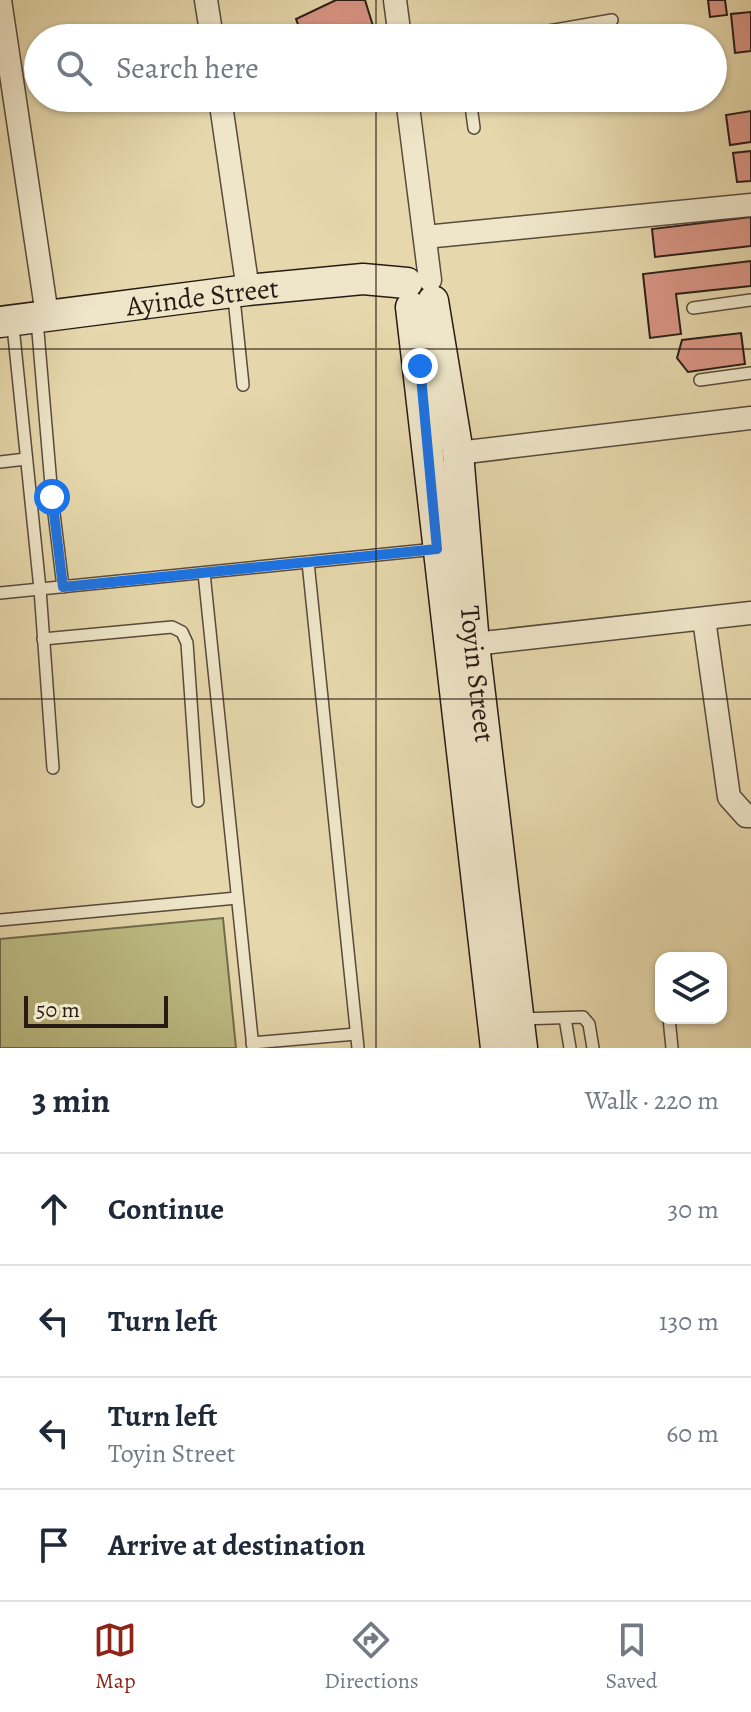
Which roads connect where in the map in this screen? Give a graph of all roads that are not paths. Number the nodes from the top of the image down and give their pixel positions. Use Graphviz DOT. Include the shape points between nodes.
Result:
graph roads {
  1 [pos="0,0"];
  2 [pos="206,0"];
  3 [pos="395,0"];
  4 [pos="612,20"];
  5 [pos="210,24"];
  6 [pos="398,24"];
  7 [pos="589,24"];
  8 [pos="222,112"];
  9 [pos="409,112"];
  10 [pos="472,112"];
  11 [pos="474,128"];
  12 [pos="751,205"];
  13 [pos="425,240"];
  14 [pos="417,291"];
  15 [pos="242,299"];
  16 [pos="751,300"];
  17 [pos="693,308"];
  18 [pos="20,329"];
  19 [pos="751,373"];
  20 [pos="700,380"];
  21 [pos="243,385"];
  22 [pos="751,418"];
  23 [pos="458,453"];
  24 [pos="26,459"];
  25 [pos="0,462"];
  26 [pos="52,497"];
  27 [pos="30,499"];
  28 [pos="437,549"];
  29 [pos="308,562"];
  30 [pos="204,573"];
  31 [pos="63,587"];
  32 [pos="40,589"];
  33 [pos="0,593"];
  34 [pos="751,613"];
  35 [pos="704,619"];
  36 [pos="43,639"];
  37 [pos="474,644"];
  38 [pos="53,768"];
  39 [pos="198,801"];
  40 [pos="751,816"];
  41 [pos="237,898"];
  42 [pos="0,920"];
  43 [pos="565,1018"];
  44 [pos="670,1024"];
  45 [pos="356,1034"];
  46 [pos="521,1034"];
  47 [pos="252,1046"];
  48 [pos="358,1048"];
  49 [pos="496,1048"];
  50 [pos="570,1048"];
  51 [pos="593,1048"];
  52 [pos="672,1048"];
  1 -- 18 [label="street"];
  2 -- 5 [label="street"];
  3 -- 6 [label="street"];
  4 -- 7 [label="lane"];
  8 -- 15 [label="street"];
  9 -- 13 [label="street, Toyin Street"];
  10 -- 11 [label="lane"];
  12 -- 13 [label="street"];
  13 -- 14 [label="street, Toyin Street"];
  14 -- 15 [label="street, Ayinde Street" via="363,279"];
  14 -- 23 [label="street, Toyin Street"];
  14 -- 28 [label="street, Toyin Street"];
  15 -- 18 [label="street, Ayinde Street"];
  15 -- 21 [label="lane"];
  16 -- 17 [label="lane"];
  18 -- 24 [label="lane"];
  18 -- 26 [label="lane"];
  19 -- 20 [label="lane"];
  22 -- 23 [label="street"];
  23 -- 37 [label="street, Toyin Street"];
  24 -- 25 [label="lane"];
  24 -- 27 [label="lane"];
  26 -- 27 [label="lane"];
  26 -- 31 [label="lane"];
  27 -- 32 [label="lane"];
  28 -- 29 [label="lane"];
  28 -- 49 [label="street, Toyin Street"];
  29 -- 30 [label="lane"];
  29 -- 45 [label="lane"];
  30 -- 31 [label="lane"];
  30 -- 41 [label="lane"];
  31 -- 32 [label="lane"];
  32 -- 33 [label="lane"];
  32 -- 36 [label="lane"];
  34 -- 35 [label="street"];
  35 -- 37 [label="street"];
  35 -- 40 [label="street" via="729,797"];
  36 -- 38 [label="lane"];
  36 -- 39 [label="lane" via="172,627 182,632"];
  37 -- 46 [label="street, Toyin Street"];
  41 -- 42 [label="lane"];
  41 -- 47 [label="lane"];
  43 -- 46 [label="lane"];
  43 -- 50 [label="lane"];
  43 -- 51 [label="lane" via="587,1020"];
  44 -- 52 [label="lane"];
  45 -- 47 [label="lane"];
  45 -- 48 [label="lane"];
}
